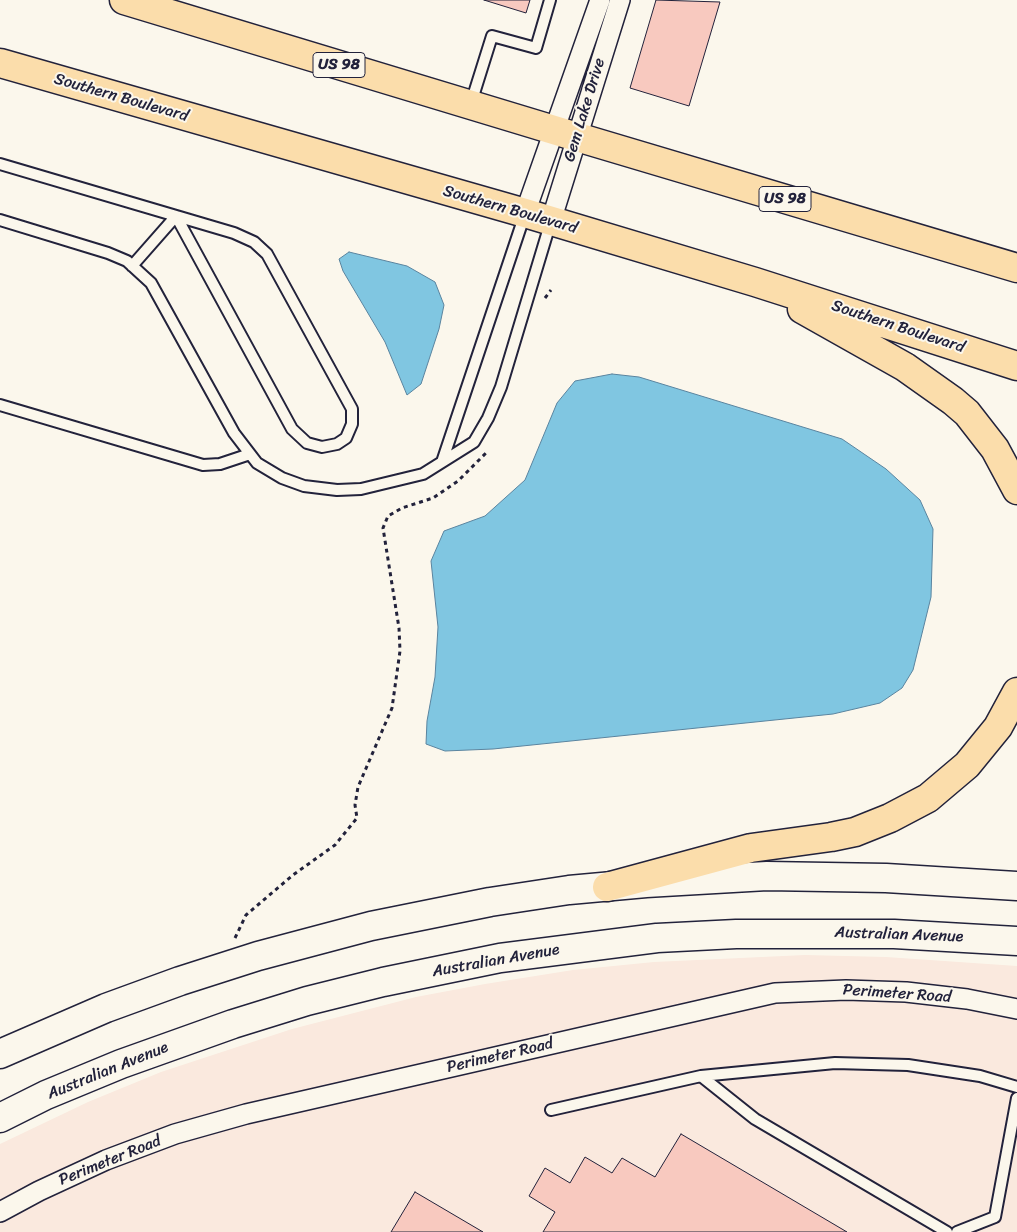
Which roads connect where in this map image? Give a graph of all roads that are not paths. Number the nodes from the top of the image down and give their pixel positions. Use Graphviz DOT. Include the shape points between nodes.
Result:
graph roads {
  1 [pos="124,0"];
  2 [pos="550,0"];
  3 [pos="600,0"];
  4 [pos="620,0"];
  5 [pos="0,63"];
  6 [pos="471,104"];
  7 [pos="565,134"];
  8 [pos="0,164"];
  9 [pos="525,213"];
  10 [pos="176,216"];
  11 [pos="0,220"];
  12 [pos="551,221"];
  13 [pos="132,266"];
  14 [pos="1017,268"];
  15 [pos="755,282"];
  16 [pos="944,342"];
  17 [pos="1017,359"];
  18 [pos="1017,366"];
  19 [pos="0,405"];
  20 [pos="250,454"];
  21 [pos="442,462"];
  22 [pos="1017,490"];
  23 [pos="1017,692"];
  24 [pos="1017,886"];
  25 [pos="607,887"];
  26 [pos="1017,941"];
  27 [pos="1017,1009"];
  28 [pos="0,1054"];
  29 [pos="701,1076"];
  30 [pos="1017,1087"];
  31 [pos="1017,1098"];
  32 [pos="551,1110"];
  33 [pos="0,1118"];
  34 [pos="0,1212"];
  35 [pos="947,1232"];
  36 [pos="957,1232"];
  1 -- 6 [label="highway, US 98"];
  2 -- 6 [label="lane" via="536,48 492,36"];
  3 -- 7 [label="street, Gem Lake Drive"];
  4 -- 7 [label="street, Gem Lake Drive"];
  5 -- 9 [label="highway, Southern Boulevard"];
  6 -- 7 [label="highway, US 98"];
  7 -- 9 [label="street, Gem Lake Drive"];
  7 -- 12 [label="street, Gem Lake Drive"];
  7 -- 14 [label="highway, US 98"];
  8 -- 10 [label="lane"];
  9 -- 12 [label="highway, Southern Boulevard"];
  9 -- 21 [label="lane"];
  10 -- 10 [label="lane" via="292,429 307,443 322,447 346,438 352,424 352,408 267,254 254,242 234,233"];
  10 -- 13 [label="lane"];
  11 -- 13 [label="lane" via="108,253"];
  12 -- 15 [label="highway, Southern Boulevard"];
  12 -- 21 [label="lane" via="501,387 488,418 474,442"];
  13 -- 20 [label="lane" via="151,282 234,433"];
  15 -- 16 [label="highway, Southern Boulevard"];
  15 -- 22 [label="highway" via="905,367 953,401 967,413 995,449"];
  16 -- 17 [label="highway"];
  16 -- 18 [label="highway, Southern Boulevard"];
  19 -- 20 [label="lane" via="203,465 220,464"];
  20 -- 21 [label="lane" via="257,463 282,478 326,489 361,490 393,483 424,474"];
  23 -- 25 [label="highway" via="998,727 967,765 928,798 890,818 839,836 751,848"];
  24 -- 25 [label="main road" via="886,878 767,876"];
  25 -- 28 [label="main road" via="490,902 334,935 219,968 106,1008"];
  26 -- 33 [label="main road, Australian Avenue" via="894,934 736,934 647,940 500,958 383,982 240,1021 114,1067"];
  27 -- 34 [label="street, Perimeter Road" via="906,992 775,993 246,1114 175,1134 106,1160"];
  29 -- 30 [label="lane" via="835,1063 908,1065 980,1076"];
  29 -- 32 [label="lane"];
  29 -- 35 [label="lane" via="755,1119"];
  31 -- 36 [label="lane" via="994,1217"];
}
